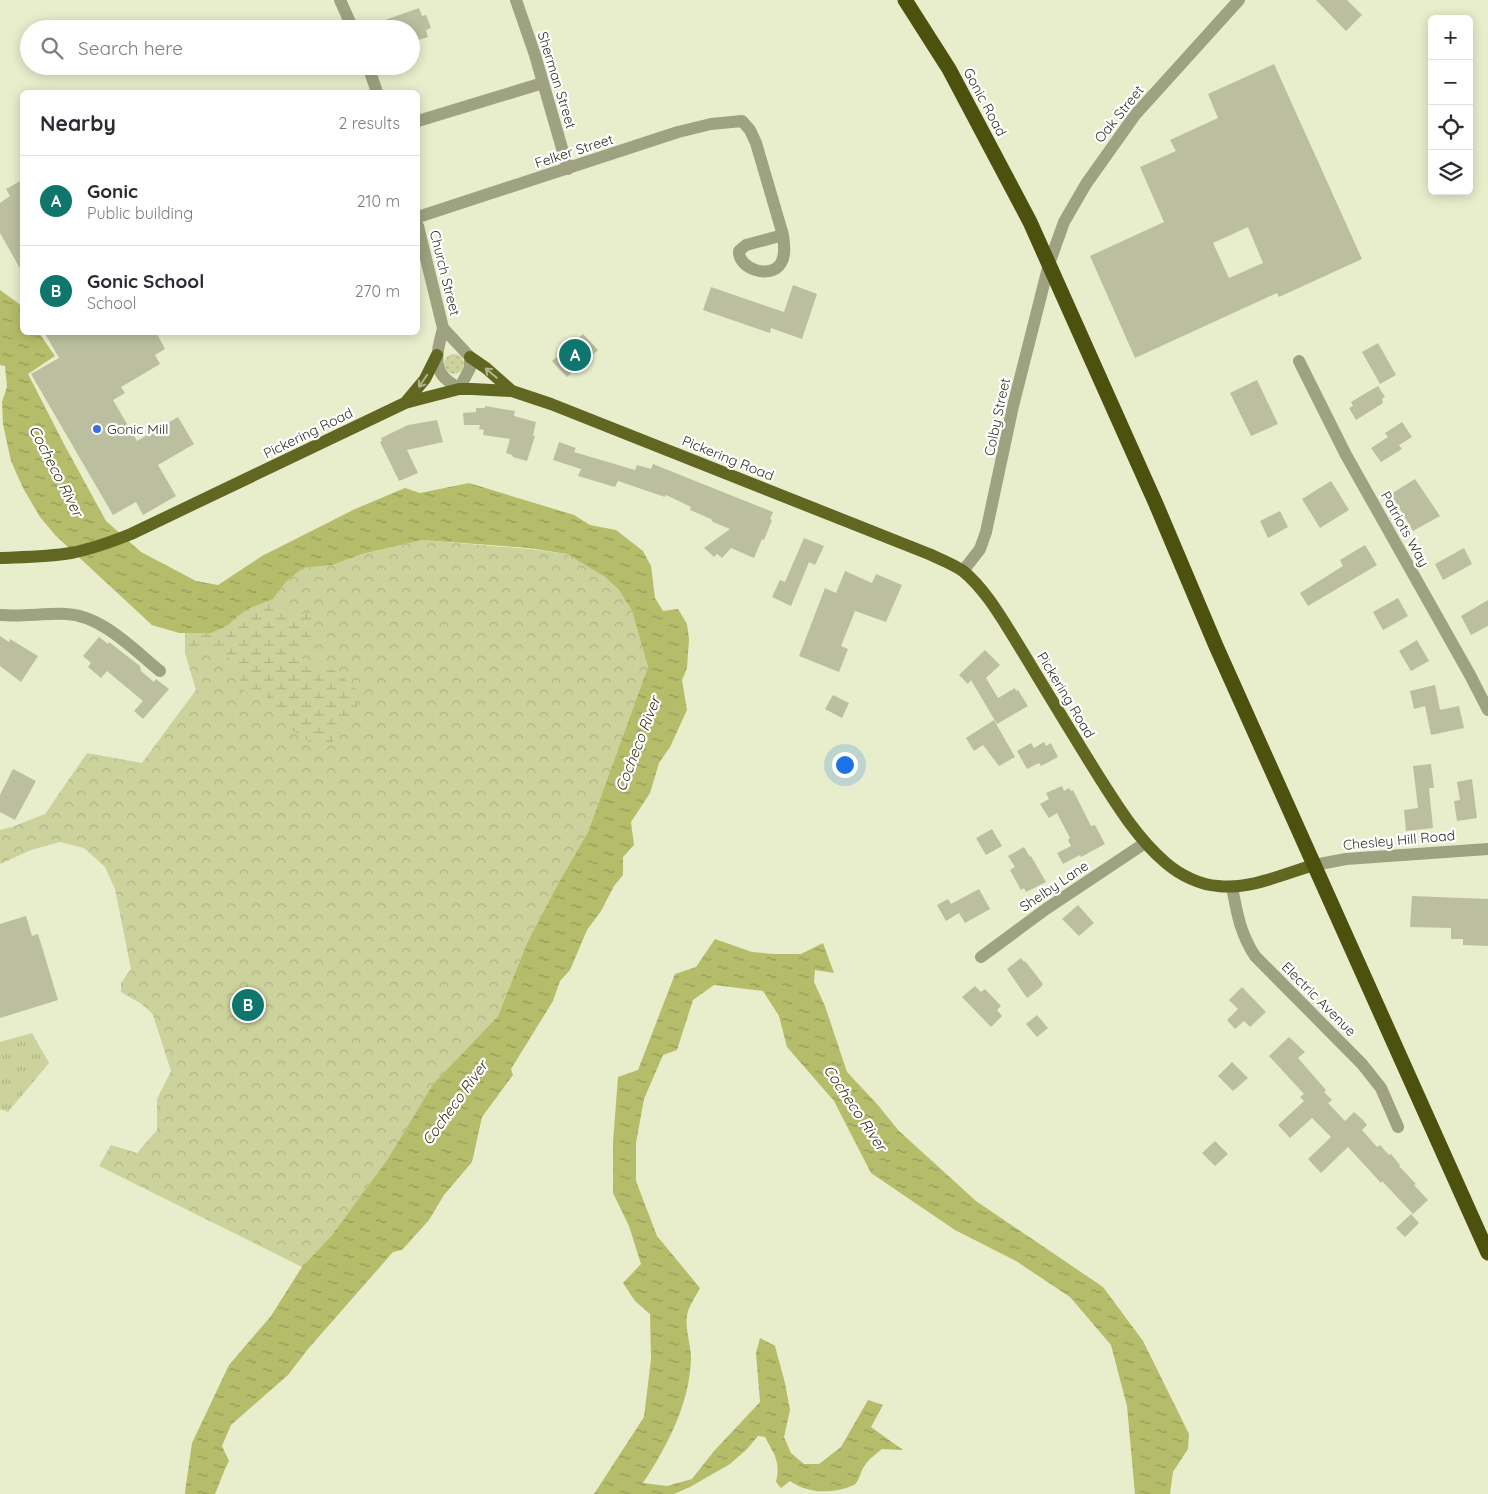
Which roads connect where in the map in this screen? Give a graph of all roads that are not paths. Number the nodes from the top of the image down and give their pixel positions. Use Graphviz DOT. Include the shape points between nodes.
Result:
graph roads {
  1 [pos="340,0"];
  2 [pos="516,0"];
  3 [pos="905,0"];
  4 [pos="1239,0"];
  5 [pos="349,20"];
  6 [pos="371,75"];
  7 [pos="543,83"];
  8 [pos="376,90"];
  9 [pos="420,120"];
  10 [pos="568,169"];
  11 [pos="420,216"];
  12 [pos="420,234"];
  13 [pos="783,235"];
  14 [pos="1049,264"];
  15 [pos="443,328"];
  16 [pos="437,355"];
  17 [pos="470,357"];
  18 [pos="1299,361"];
  19 [pos="460,389"];
  20 [pos="512,390"];
  21 [pos="405,404"];
  22 [pos="0,558"];
  23 [pos="963,572"];
  24 [pos="0,615"];
  25 [pos="160,670"];
  26 [pos="1488,710"];
  27 [pos="1146,843"];
  28 [pos="1488,849"];
  29 [pos="1314,866"];
  30 [pos="1232,887"];
  31 [pos="981,956"];
  32 [pos="1398,1127"];
  33 [pos="1488,1253"];
  1 -- 5 [label="street"];
  2 -- 7 [label="street, Sherman Street"];
  3 -- 14 [label="highway, Gonic Road" via="949,69"];
  4 -- 14 [label="street, Oak Street" via="1135,115 1107,153 1064,222"];
  6 -- 8 [label="street"];
  7 -- 9 [label="street"];
  7 -- 10 [label="street, Sherman Street"];
  10 -- 11 [label="street, Felker Street"];
  10 -- 13 [label="street, Felker Street" via="678,132 742,121 756,143"];
  12 -- 15 [label="street, Church Street"];
  14 -- 23 [label="street, Colby Street" via="1013,406 986,532 980,549"];
  14 -- 29 [label="highway, Gonic Road"];
  15 -- 16 [label="street, Church Street"];
  15 -- 17 [label="street, Church Street"];
  16 -- 19 [label="street" via="442,376"];
  16 -- 21 [label="main road, one-way" via="425,379"];
  17 -- 19 [label="street" via="470,368"];
  20 -- 17 [label="main road, one-way"];
  18 -- 26 [label="street, Patriots Way" via="1346,455"];
  19 -- 20 [label="main road, Pickering Road"];
  19 -- 21 [label="main road, Pickering Road"];
  20 -- 23 [label="main road, Pickering Road" via="904,544"];
  21 -- 22 [label="main road, Pickering Road" via="131,534 88,549"];
  23 -- 27 [label="main road, Pickering Road" via="991,603 1112,798"];
  24 -- 25 [label="street" via="80,615 94,620"];
  27 -- 30 [label="main road, Pickering Road" via="1181,874 1200,882"];
  27 -- 31 [label="street, Shelby Lane"];
  28 -- 29 [label="street, Chesley Hill Road" via="1354,858"];
  29 -- 30 [label="main road, Pickering Road"];
  29 -- 33 [label="highway, Gonic Road"];
  30 -- 32 [label="street, Electric Avenue" via="1245,942 1362,1064 1381,1088"];
}
